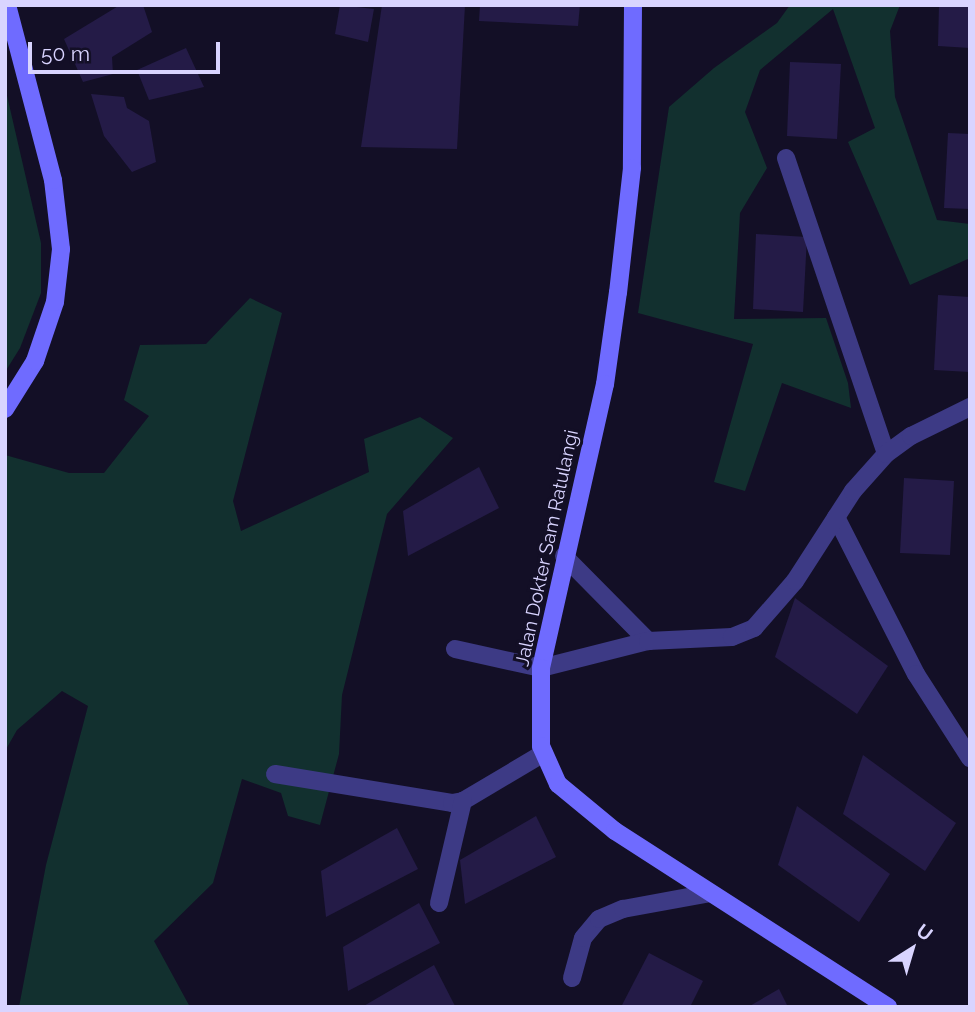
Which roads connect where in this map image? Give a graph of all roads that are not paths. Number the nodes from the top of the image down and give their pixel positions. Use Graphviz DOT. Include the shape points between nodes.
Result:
graph roads {
  1 [pos="7,5"];
  2 [pos="633,5"];
  3 [pos="786,158"];
  4 [pos="970,407"];
  5 [pos="5,409"];
  6 [pos="886,454"];
  7 [pos="836,517"];
  8 [pos="564,556"];
  9 [pos="648,641"];
  10 [pos="455,649"];
  11 [pos="541,668"];
  12 [pos="544,753"];
  13 [pos="970,758"];
  14 [pos="275,774"];
  15 [pos="463,801"];
  16 [pos="710,893"];
  17 [pos="439,902"];
  18 [pos="572,978"];
  19 [pos="888,1007"];
  1 -- 5 [label="main road" via="53,180 61,249 55,302 35,361"];
  2 -- 8 [label="main road, Jalan Dokter Sam Ratulangi" via="632,168 618,292 605,384"];
  3 -- 6 [label="street"];
  4 -- 6 [label="street" via="911,436"];
  6 -- 7 [label="street"];
  7 -- 9 [label="street" via="795,580 754,628 732,637"];
  7 -- 13 [label="street" via="916,674"];
  8 -- 9 [label="street"];
  8 -- 11 [label="main road, Jalan Dokter Sam Ratulangi"];
  9 -- 11 [label="street"];
  10 -- 11 [label="street"];
  11 -- 12 [label="main road, Jalan Dokter Sam Ratulangi" via="538,717"];
  12 -- 15 [label="street"];
  12 -- 16 [label="main road, Jalan Dokter Sam Ratulangi" via="558,784 580,804"];
  14 -- 15 [label="street" via="408,797"];
  15 -- 17 [label="street"];
  16 -- 18 [label="street" via="623,909 599,919 583,938"];
  16 -- 19 [label="main road, Jalan Dokter Sam Ratulangi"];
}
